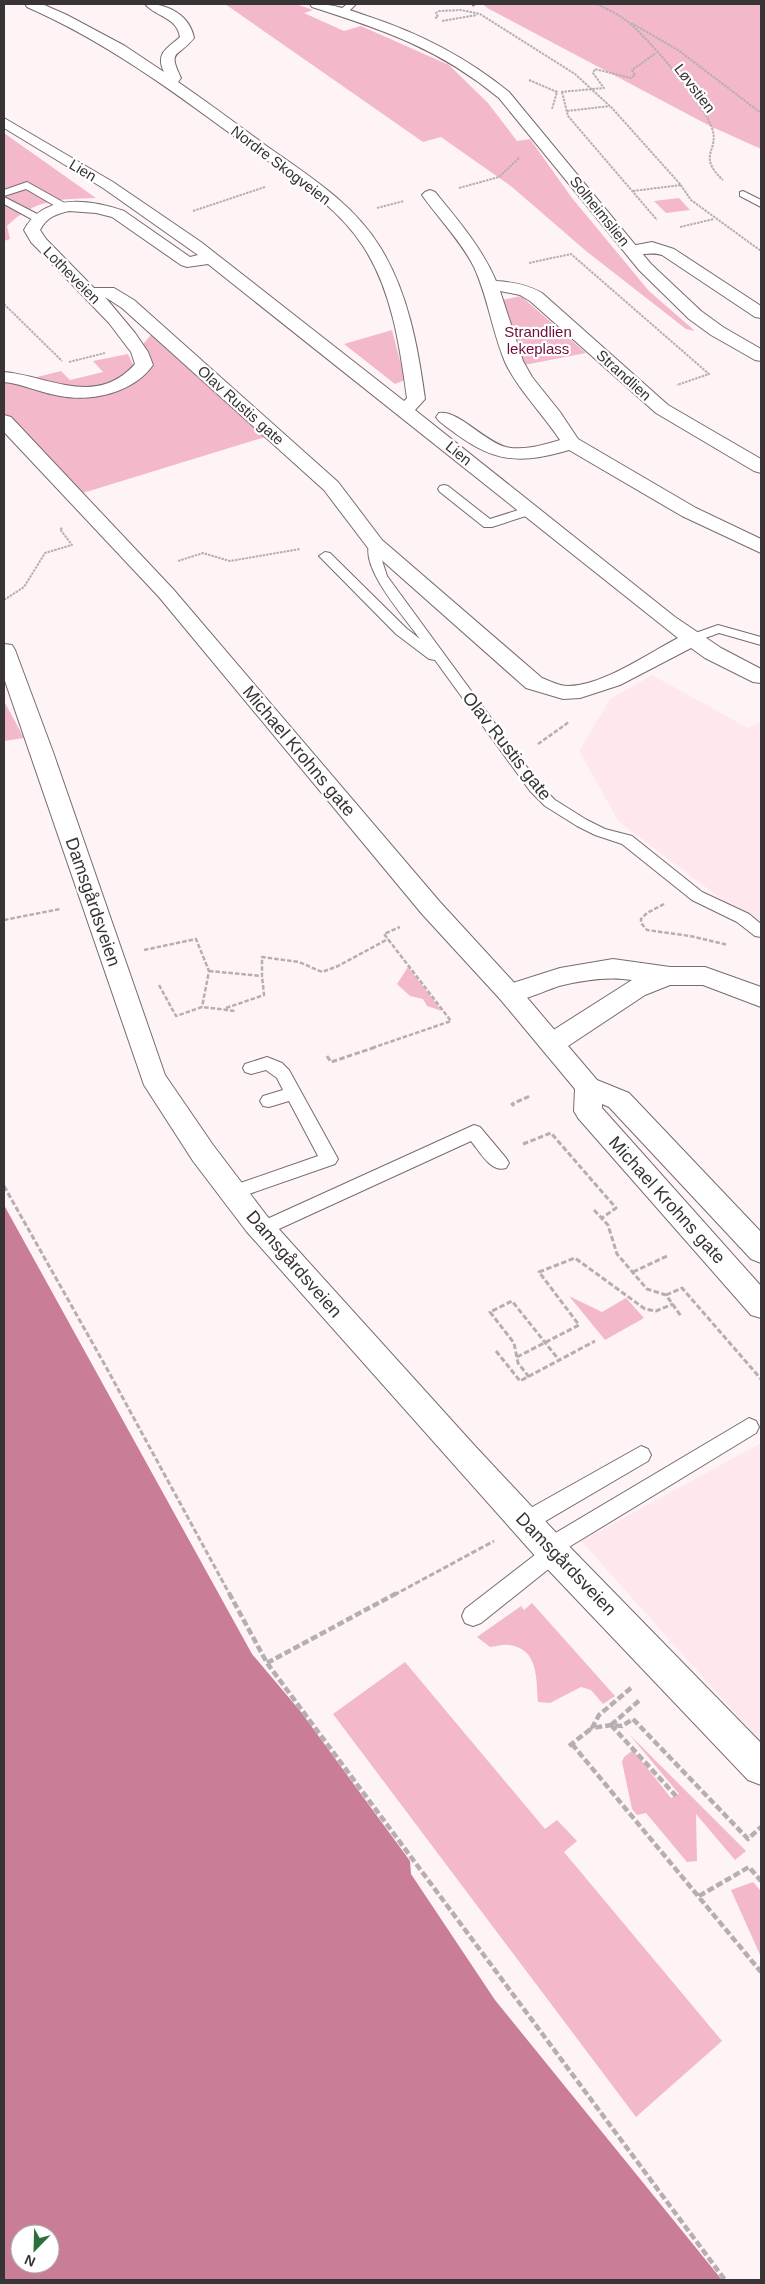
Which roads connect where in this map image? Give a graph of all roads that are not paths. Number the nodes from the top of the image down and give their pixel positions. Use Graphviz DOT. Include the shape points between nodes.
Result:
graph roads {
  1 [pos="32,4"];
  2 [pos="152,4"];
  3 [pos="317,4"];
  4 [pos="348,8"];
  5 [pos="169,83"];
  6 [pos="4,122"];
  7 [pos="4,193"];
  8 [pos="743,194"];
  9 [pos="430,195"];
  10 [pos="4,200"];
  11 [pos="761,204"];
  12 [pos="66,208"];
  13 [pos="40,218"];
  14 [pos="632,250"];
  15 [pos="212,258"];
  16 [pos="490,286"];
  17 [pos="89,293"];
  18 [pos="761,313"];
  19 [pos="761,356"];
  20 [pos="4,377"];
  21 [pos="405,410"];
  22 [pos="4,421"];
  23 [pos="571,443"];
  24 [pos="761,467"];
  25 [pos="444,489"];
  26 [pos="531,510"];
  27 [pos="375,544"];
  28 [pos="761,547"];
  29 [pos="325,556"];
  30 [pos="692,639"];
  31 [pos="761,641"];
  32 [pos="4,650"];
  33 [pos="444,664"];
  34 [pos="761,677"];
  35 [pos="761,932"];
  36 [pos="670,976"];
  37 [pos="509,993"];
  38 [pos="761,998"];
  39 [pos="553,1044"];
  40 [pos="250,1068"];
  41 [pos="588,1087"];
  42 [pos="293,1093"];
  43 [pos="269,1101"];
  44 [pos="500,1164"];
  45 [pos="232,1193"];
  46 [pos="262,1229"];
  47 [pos="761,1250"];
  48 [pos="761,1306"];
  49 [pos="749,1428"];
  50 [pos="641,1454"];
  51 [pos="525,1522"];
  52 [pos="551,1550"];
  53 [pos="473,1616"];
  54 [pos="761,1768"];
  1 -- 5 [label="street, Nordre Skogveien" via="107,40"];
  2 -- 5 [label="street" via="187,30 187,38 167,56 166,62 174,78"];
  3 -- 4 [label="street, Solheimslien"];
  4 -- 14 [label="street, Solheimslien" via="458,59 483,76 504,95"];
  5 -- 21 [label="street, Nordre Skogveien" via="301,178 360,230 383,269 401,320 416,399"];
  6 -- 15 [label="street, Lien" via="108,185"];
  7 -- 12 [label="lane" via="27,185"];
  8 -- 11 [label="lane"];
  9 -- 16 [label="street" via="471,248"];
  10 -- 13 [label="lane"];
  12 -- 13 [label="street" via="53,210"];
  12 -- 15 [label="street" via="89,206 118,214 187,262"];
  13 -- 17 [label="street, Lotheveien" via="32,230 39,242"];
  14 -- 18 [label="street, Solheimslien" via="652,247 668,252"];
  14 -- 19 [label="street" via="695,315"];
  15 -- 21 [label="street, Lien"];
  16 -- 23 [label="street" via="514,360 524,379"];
  16 -- 24 [label="street, Strandlien" via="511,287 535,296 662,409"];
  17 -- 20 [label="street, Lotheveien" via="137,345 144,365 138,374 128,381 99,390 63,391"];
  17 -- 27 [label="street, Olav Rustis gate" via="108,292 128,304 228,391 331,486"];
  21 -- 23 [label="street" via="437,412 472,439 494,450 532,454"];
  21 -- 26 [label="street, Lien"];
  22 -- 37 [label="street, Michael Krohns gate" via="166,593 431,908"];
  23 -- 28 [label="street" via="689,512"];
  25 -- 26 [label="lane" via="488,524"];
  26 -- 30 [label="street, Lien"];
  27 -- 30 [label="street, Olav Rustis gate" via="534,683 555,692 569,694 595,689"];
  27 -- 33 [label="lane, Olav Rustis gate" via="373,551 381,576"];
  29 -- 33 [label="lane" via="401,632"];
  30 -- 31 [label="lane" via="718,628"];
  30 -- 34 [label="street, Lien"];
  32 -- 45 [label="street, Damsgårdsveien" via="153,1078"];
  33 -- 35 [label="lane, Olav Rustis gate" via="535,788 550,803 600,832 628,840 696,896 743,918"];
  36 -- 37 [label="street" via="613,968 560,977"];
  36 -- 38 [label="street" via="705,976"];
  36 -- 39 [label="street" via="636,989"];
  37 -- 39 [label="street, Michael Krohns gate"];
  39 -- 41 [label="street, Michael Krohns gate"];
  40 -- 42 [label="lane" via="267,1063 276,1067"];
  41 -- 47 [label="street, Michael Krohns gate" via="618,1100"];
  41 -- 48 [label="street, Michael Krohns gate" via="588,1111"];
  42 -- 43 [label="lane"];
  42 -- 45 [label="lane" via="319,1124 329,1159"];
  44 -- 46 [label="lane" via="474,1132"];
  45 -- 46 [label="street, Damsgårdsveien"];
  46 -- 51 [label="street, Damsgårdsveien"];
  49 -- 52 [label="lane"];
  50 -- 51 [label="lane"];
  51 -- 52 [label="street, Damsgårdsveien"];
  52 -- 53 [label="lane"];
  52 -- 54 [label="street, Damsgårdsveien"];
}
